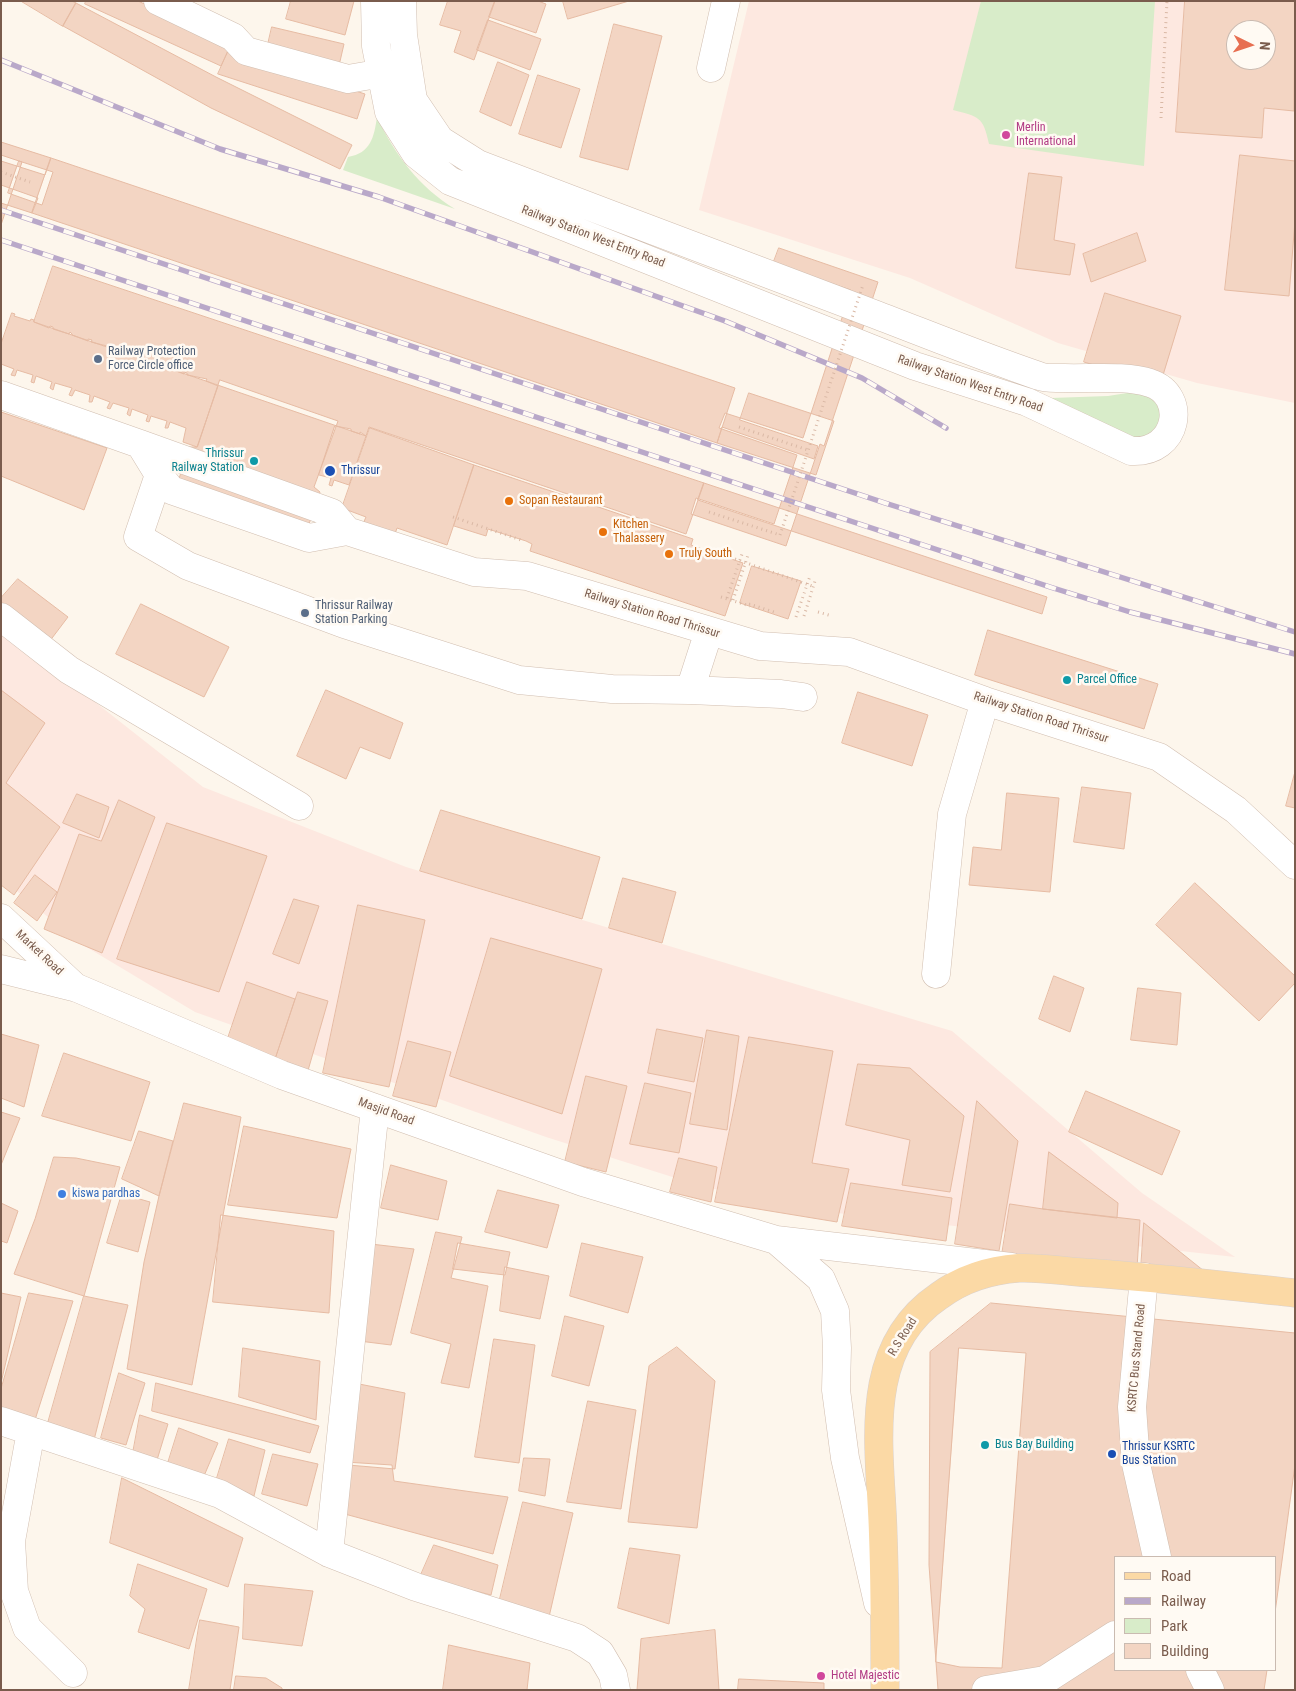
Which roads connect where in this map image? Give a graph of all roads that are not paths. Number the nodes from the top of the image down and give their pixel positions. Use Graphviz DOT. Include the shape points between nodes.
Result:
graph roads {
  1 [pos="158,1"];
  2 [pos="375,1"];
  3 [pos="402,1"];
  4 [pos="726,1"];
  5 [pos="408,68"];
  6 [pos="711,68"];
  7 [pos="382,74"];
  8 [pos="1,395"];
  9 [pos="140,444"];
  10 [pos="159,475"];
  11 [pos="347,531"];
  12 [pos="1,616"];
  13 [pos="709,631"];
  14 [pos="690,690"];
  15 [pos="803,697"];
  16 [pos="985,700"];
  17 [pos="299,806"];
  18 [pos="1295,865"];
  19 [pos="1,918"];
  20 [pos="1,970"];
  21 [pos="936,974"];
  22 [pos="76,988"];
  23 [pos="375,1108"];
  24 [pos="776,1240"];
  25 [pos="1020,1268"];
  26 [pos="1144,1277"];
  27 [pos="1295,1294"];
  28 [pos="1,1421"];
  29 [pos="30,1431"];
  30 [pos="329,1553"];
  31 [pos="1157,1556"];
  32 [pos="884,1630"];
  33 [pos="1114,1636"];
  34 [pos="1200,1671"];
  35 [pos="73,1672"];
  36 [pos="616,1690"];
  37 [pos="885,1690"];
  38 [pos="986,1690"];
  39 [pos="1210,1690"];
  1 -- 7 [label="street" via="233,37 246,51 348,79"];
  2 -- 7 [label="street, Railway Station West Entry Road" via="376,46"];
  3 -- 5 [label="street, Railway Station West Entry Road"];
  4 -- 6 [label="street"];
  5 -- 7 [label="street"];
  5 -- 7 [label="street, Railway Station West Entry Road" via="414,100 440,140 478,164 1042,377 1151,383 1161,389 1173,410 1170,433 1153,449 1131,451 1027,402 914,366 450,181 416,154 389,112"];
  8 -- 9 [label="street"];
  9 -- 10 [label="street, Railway Station Road Thrissur"];
  9 -- 11 [label="street" via="332,513"];
  10 -- 11 [label="street, Railway Station Road Thrissur" via="171,490 309,538"];
  10 -- 14 [label="street" via="138,537 188,566 344,624 519,680 612,689"];
  11 -- 13 [label="street, Railway Station Road Thrissur" via="474,572 527,576"];
  12 -- 17 [label="street" via="69,670"];
  13 -- 14 [label="street"];
  13 -- 16 [label="street, Railway Station Road Thrissur" via="760,646 849,652"];
  14 -- 15 [label="street"];
  16 -- 18 [label="street, Railway Station Road Thrissur" via="1159,757 1236,810"];
  16 -- 21 [label="street" via="952,814"];
  19 -- 22 [label="street, Market Road"];
  20 -- 22 [label="street, Masjid Road"];
  22 -- 23 [label="street, Masjid Road" via="282,1075"];
  23 -- 24 [label="street, Masjid Road" via="583,1182"];
  23 -- 30 [label="street"];
  24 -- 25 [label="street"];
  24 -- 32 [label="street" via="821,1279 835,1311 838,1348 836,1390 845,1458"];
  25 -- 26 [label="main road, R.S Road"];
  25 -- 32 [label="main road, R.S Road" via="972,1278 932,1300 903,1332 886,1366 879,1404"];
  26 -- 27 [label="main road, R.S Road"];
  26 -- 31 [label="street, KSRTC Bus Stand Road" via="1132,1407 1136,1464"];
  28 -- 29 [label="street"];
  29 -- 30 [label="street" via="220,1494"];
  29 -- 35 [label="street" via="11,1541 14,1591 27,1628"];
  30 -- 36 [label="street" via="416,1587 577,1638 600,1653 613,1675"];
  32 -- 37 [label="main road, R.S Road"];
  33 -- 38 [label="street" via="1045,1680"];
  34 -- 39 [label="street"];
}
